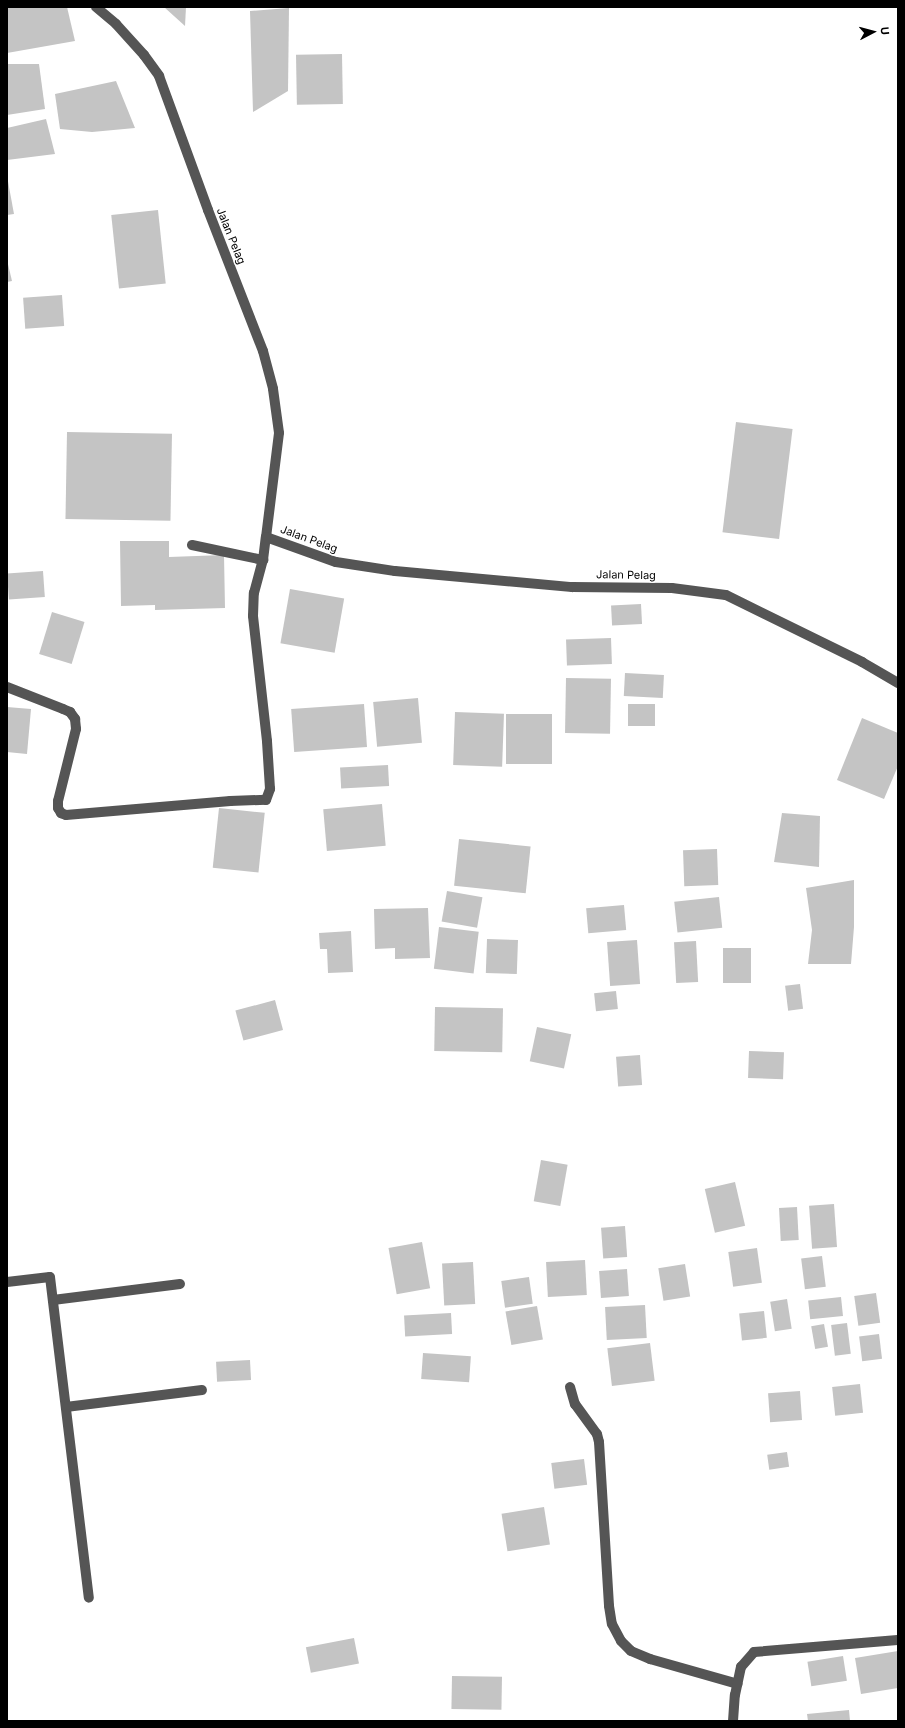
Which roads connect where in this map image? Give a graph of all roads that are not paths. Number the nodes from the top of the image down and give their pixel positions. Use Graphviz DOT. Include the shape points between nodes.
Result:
graph roads {
  1 [pos="96,7"];
  2 [pos="266,537"];
  3 [pos="192,545"];
  4 [pos="263,560"];
  5 [pos="898,683"];
  6 [pos="7,687"];
  7 [pos="7,1282"];
  8 [pos="180,1284"];
  9 [pos="53,1300"];
  10 [pos="570,1388"];
  11 [pos="202,1390"];
  12 [pos="66,1407"];
  13 [pos="89,1598"];
  14 [pos="898,1640"];
  15 [pos="738,1684"];
  16 [pos="733,1721"];
  1 -- 2 [label="street, Jalan Pelag" via="116,24 159,76 263,352 273,390 279,433"];
  2 -- 4 [label="street"];
  2 -- 5 [label="street, Jalan Pelag" via="336,562 395,571 572,587 672,588 726,595 848,655"];
  3 -- 4 [label="street"];
  4 -- 6 [label="street" via="254,593 253,616 270,789 266,800 66,815 61,813 58,801 76,729 75,719 70,712"];
  7 -- 9 [label="street" via="50,1277"];
  8 -- 9 [label="street"];
  9 -- 12 [label="street"];
  10 -- 15 [label="street" via="575,1404 597,1434 599,1442 609,1606 612,1624 621,1641 631,1651 650,1659"];
  11 -- 12 [label="street"];
  12 -- 13 [label="street"];
  14 -- 15 [label="street" via="754,1652 741,1666"];
  15 -- 16 [label="street"];
}
